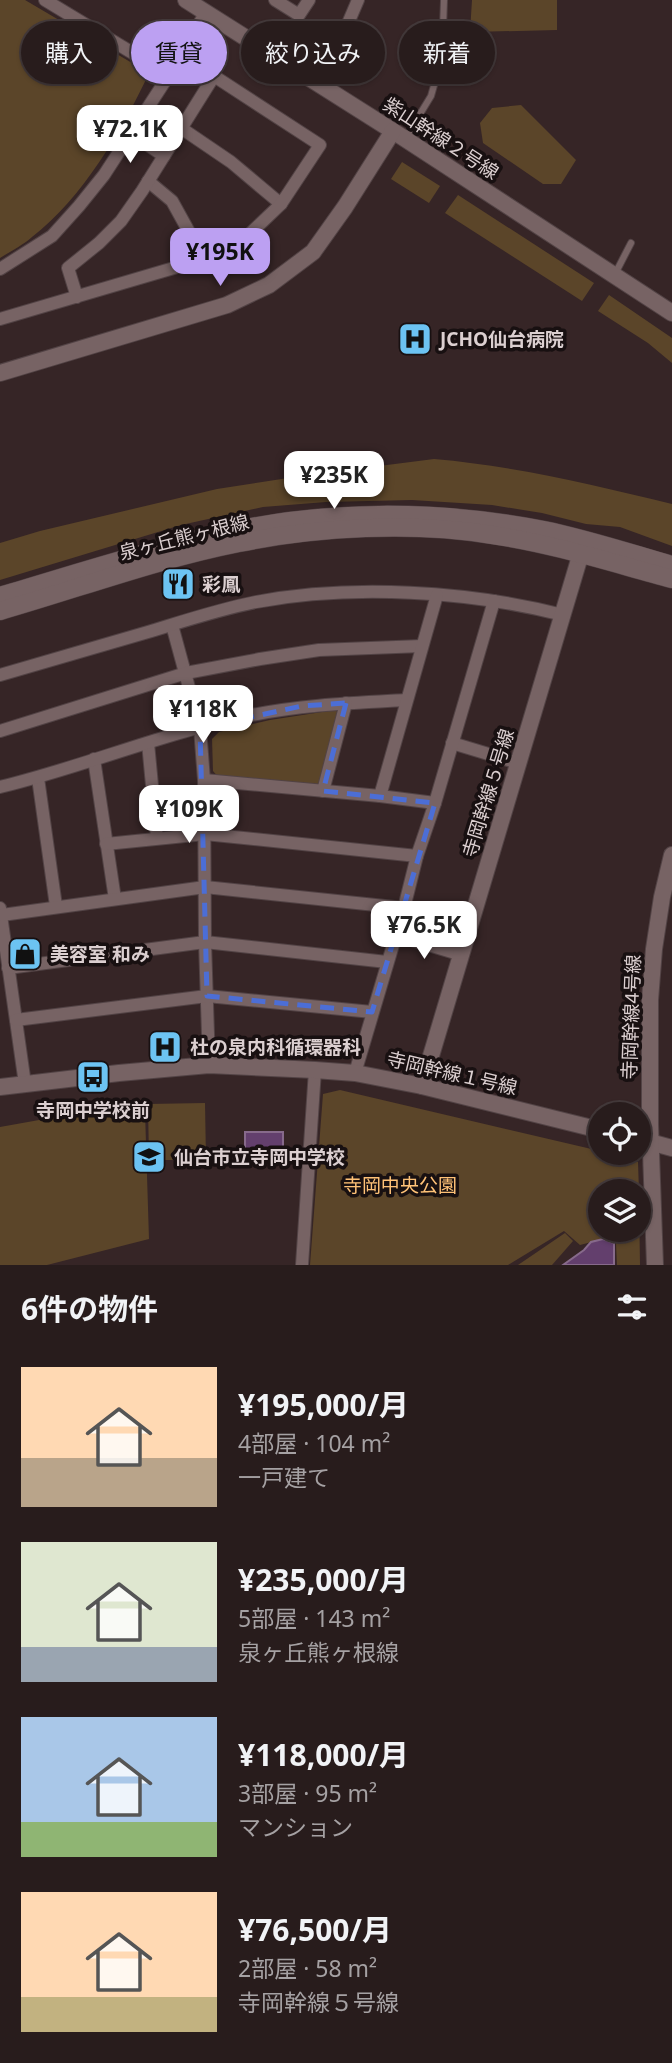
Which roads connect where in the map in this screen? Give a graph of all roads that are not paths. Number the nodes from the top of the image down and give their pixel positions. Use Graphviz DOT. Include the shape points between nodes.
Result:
graph roads {
  1 [pos="45,0"];
  2 [pos="186,0"];
  3 [pos="275,0"];
  4 [pos="309,0"];
  5 [pos="358,0"];
  6 [pos="444,0"];
  7 [pos="206,12"];
  8 [pos="201,21"];
  9 [pos="349,21"];
  10 [pos="241,34"];
  11 [pos="131,52"];
  12 [pos="163,84"];
  13 [pos="320,84"];
  14 [pos="181,128"];
  15 [pos="130,133"];
  16 [pos="399,135"];
  17 [pos="164,156"];
  18 [pos="148,181"];
  19 [pos="281,204"];
  20 [pos="631,243"];
  21 [pos="201,260"];
  22 [pos="0,269"];
  23 [pos="614,275"];
  24 [pos="77,297"];
  25 [pos="672,313"];
  26 [pos="0,319"];
  27 [pos="0,373"];
  28 [pos="581,553"];
  29 [pos="672,565"];
  30 [pos="672,579"];
  31 [pos="437,595"];
  32 [pos="0,596"];
  33 [pos="494,601"];
  34 [pos="0,611"];
  35 [pos="563,615"];
  36 [pos="172,625"];
  37 [pos="422,646"];
  38 [pos="186,673"];
  39 [pos="0,676"];
  40 [pos="406,700"];
  41 [pos="346,703"];
  42 [pos="200,728"];
  43 [pos="0,731"];
  44 [pos="148,743"];
  45 [pos="452,743"];
  46 [pos="94,759"];
  47 [pos="518,764"];
  48 [pos="38,778"];
  49 [pos="204,780"];
  50 [pos="0,787"];
  51 [pos="323,791"];
  52 [pos="380,796"];
  53 [pos="435,803"];
  54 [pos="205,834"];
  55 [pos="157,838"];
  56 [pos="107,844"];
  57 [pos="672,855"];
  58 [pos="417,856"];
  59 [pos="205,887"];
  60 [pos="115,900"];
  61 [pos="57,906"];
  62 [pos="404,908"];
  63 [pos="1,911"];
  64 [pos="395,935"];
  65 [pos="205,942"];
  66 [pos="461,955"];
  67 [pos="387,962"];
  68 [pos="8,968"];
  69 [pos="207,996"];
  70 [pos="372,1012"];
  71 [pos="16,1020"];
  72 [pos="209,1065"];
  73 [pos="314,1070"];
  74 [pos="355,1073"];
  75 [pos="25,1084"];
  76 [pos="422,1086"];
  77 [pos="0,1087"];
  78 [pos="646,1102"];
  79 [pos="588,1127"];
  80 [pos="651,1143"];
  81 [pos="672,1148"];
  82 [pos="647,1165"];
  83 [pos="302,1265"];
  84 [pos="655,1265"];
  1 -- 11 [label="street"];
  2 -- 7 [label="street, 紫山幹線２号線"];
  3 -- 4 [label="street" via="299,15"];
  5 -- 9 [label="street"];
  6 -- 16 [label="lane" via="442,57 431,96"];
  7 -- 8 [label="street"];
  7 -- 10 [label="street, 紫山幹線２号線"];
  12 -- 15 [label="street"];
  13 -- 16 [label="street, 紫山幹線２号線"];
  14 -- 17 [label="street"];
  14 -- 19 [label="street"];
  14 -- 19 [label="street" via="214,76 320,145"];
  15 -- 17 [label="street"];
  15 -- 22 [label="street" via="104,175 52,236"];
  16 -- 23 [label="street, 紫山幹線２号線"];
  16 -- 27 [label="street" via="313,252 269,285 228,305"];
  17 -- 18 [label="street"];
  18 -- 21 [label="street" via="172,201"];
  18 -- 24 [label="street" via="121,221 68,268"];
  19 -- 21 [label="street" via="239,244"];
  20 -- 23 [label="lane"];
  21 -- 24 [label="street"];
  23 -- 25 [label="street, 紫山幹線２号線"];
  24 -- 26 [label="street"];
  28 -- 30 [label="main road, 泉ヶ丘熊ヶ根線"];
  28 -- 34 [label="main road, 泉ヶ丘熊ヶ根線" via="452,531 378,528 297,534 194,553"];
  28 -- 35 [label="street, 寺岡幹線５号線"];
  29 -- 32 [label="main road, 泉ヶ丘熊ヶ根線" via="544,530 494,522 345,516 216,534"];
  31 -- 33 [label="street"];
  31 -- 36 [label="street" via="348,593 291,598"];
  31 -- 37 [label="street"];
  33 -- 35 [label="street"];
  33 -- 45 [label="street"];
  35 -- 47 [label="street, 寺岡幹線５号線"];
  36 -- 38 [label="street"];
  36 -- 39 [label="street"];
  37 -- 38 [label="street" via="319,650"];
  37 -- 40 [label="street"];
  38 -- 42 [label="street"];
  38 -- 43 [label="street"];
  40 -- 41 [label="street"];
  40 -- 52 [label="street"];
  41 -- 42 [label="street" via="302,706"];
  41 -- 51 [label="street"];
  42 -- 44 [label="street"];
  42 -- 49 [label="street"];
  44 -- 46 [label="street"];
  44 -- 55 [label="street"];
  45 -- 47 [label="street"];
  45 -- 53 [label="street"];
  46 -- 48 [label="street"];
  46 -- 56 [label="street"];
  47 -- 66 [label="street, 寺岡幹線５号線"];
  48 -- 50 [label="street"];
  48 -- 61 [label="street"];
  49 -- 51 [label="street"];
  49 -- 54 [label="street"];
  51 -- 52 [label="street"];
  52 -- 53 [label="street"];
  53 -- 58 [label="street"];
  54 -- 55 [label="street"];
  54 -- 58 [label="street"];
  54 -- 59 [label="street"];
  55 -- 56 [label="street"];
  56 -- 60 [label="street"];
  57 -- 78 [label="street, 寺岡幹線4号線" via="654,949"];
  58 -- 62 [label="street"];
  59 -- 60 [label="street"];
  59 -- 62 [label="street"];
  59 -- 65 [label="street"];
  60 -- 61 [label="street"];
  61 -- 63 [label="street"];
  62 -- 64 [label="street"];
  63 -- 68 [label="street"];
  64 -- 66 [label="street"];
  64 -- 67 [label="street"];
  65 -- 67 [label="street"];
  65 -- 68 [label="street"];
  65 -- 69 [label="street"];
  66 -- 76 [label="street, 寺岡幹線５号線"];
  67 -- 70 [label="street"];
  68 -- 71 [label="street"];
  69 -- 70 [label="street"];
  69 -- 71 [label="street"];
  69 -- 72 [label="street"];
  70 -- 74 [label="street"];
  71 -- 75 [label="street"];
  72 -- 73 [label="street, 寺岡幹線１号線"];
  72 -- 75 [label="street, 寺岡幹線１号線"];
  73 -- 74 [label="street, 寺岡幹線１号線"];
  73 -- 83 [label="street"];
  74 -- 76 [label="street, 寺岡幹線１号線"];
  75 -- 77 [label="street, 寺岡幹線１号線"];
  76 -- 79 [label="street, 寺岡幹線１号線"];
  80 -- 81 [label="street"];
  82 -- 84 [label="street, 寺岡幹線4号線"];
}
